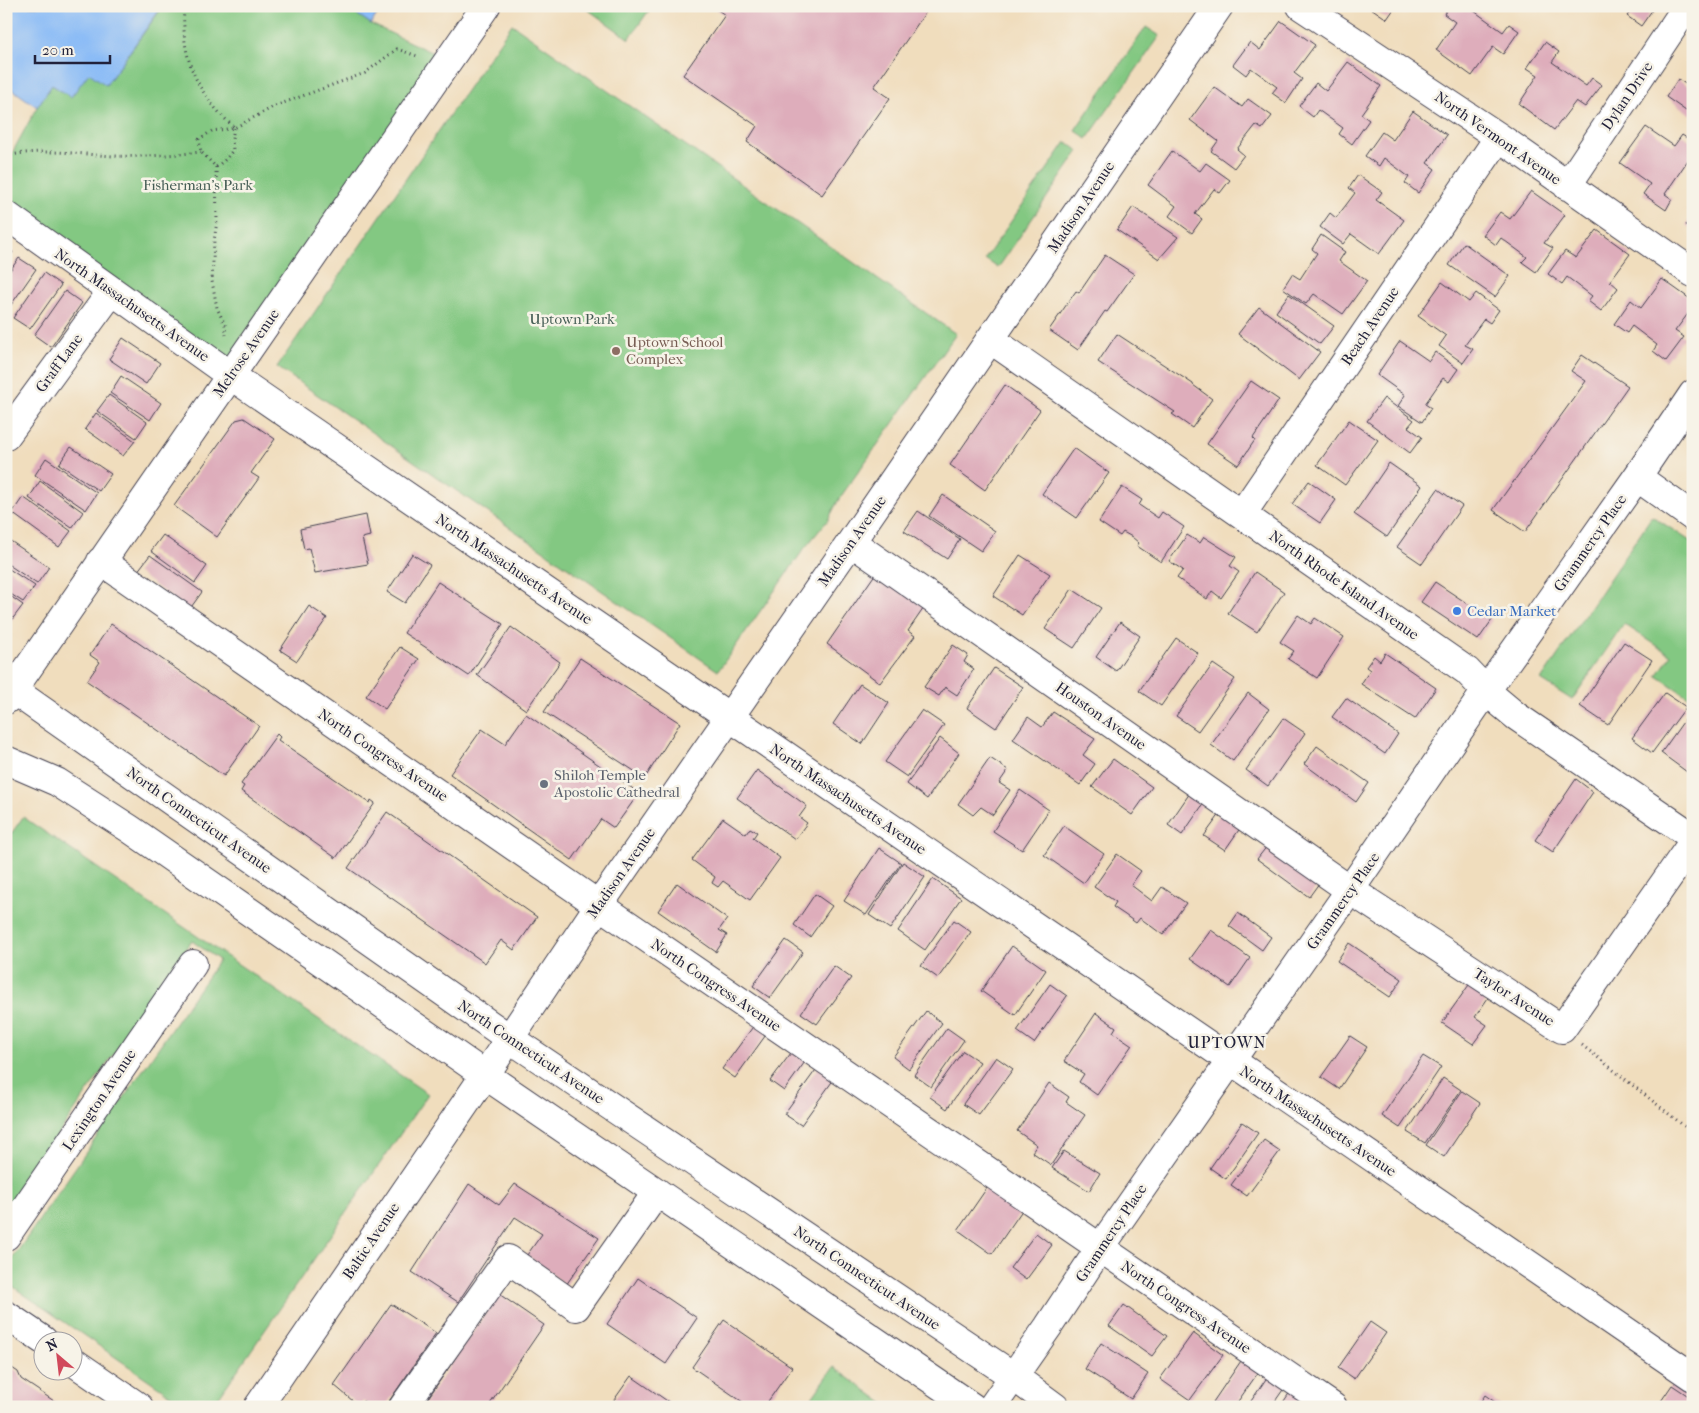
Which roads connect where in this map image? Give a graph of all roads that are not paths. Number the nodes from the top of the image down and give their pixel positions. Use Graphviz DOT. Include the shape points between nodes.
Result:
graph roads {
  1 [pos="486,6"];
  2 [pos="1219,6"];
  3 [pos="1301,6"];
  4 [pos="1687,6"];
  5 [pos="1499,137"];
  6 [pos="1567,186"];
  7 [pos="6,215"];
  8 [pos="1693,273"];
  9 [pos="112,291"];
  10 [pos="990,339"];
  11 [pos="230,375"];
  12 [pos="1693,394"];
  13 [pos="6,436"];
  14 [pos="1637,477"];
  15 [pos="1242,514"];
  16 [pos="1693,517"];
  17 [pos="851,542"];
  18 [pos="101,561"];
  19 [pos="1486,691"];
  20 [pos="10,695"];
  21 [pos="730,718"];
  22 [pos="6,760"];
  23 [pos="1693,837"];
  24 [pos="1693,842"];
  25 [pos="1350,890"];
  26 [pos="599,905"];
  27 [pos="192,964"];
  28 [pos="509,1038"];
  29 [pos="1231,1061"];
  30 [pos="485,1075"];
  31 [pos="658,1192"];
  32 [pos="6,1236"];
  33 [pos="1100,1248"];
  34 [pos="6,1315"];
  35 [pos="32,1333"];
  36 [pos="82,1368"];
  37 [pos="1014,1376"];
  38 [pos="1693,1377"];
  39 [pos="139,1407"];
  40 [pos="258,1407"];
  41 [pos="403,1407"];
  42 [pos="972,1407"];
  43 [pos="992,1407"];
  44 [pos="1055,1407"];
  45 [pos="1333,1407"];
  1 -- 11 [label="street, Melrose Avenue"];
  2 -- 10 [label="street, Madison Avenue"];
  3 -- 5 [label="street, North Vermont Avenue"];
  4 -- 6 [label="street, Dylan Drive"];
  5 -- 6 [label="street, North Vermont Avenue"];
  5 -- 15 [label="street, Beach Avenue"];
  6 -- 8 [label="street, North Vermont Avenue"];
  7 -- 9 [label="street, North Massachusetts Avenue"];
  9 -- 11 [label="street, North Massachusetts Avenue"];
  9 -- 13 [label="street, Graff Lane"];
  10 -- 15 [label="street, North Rhode Island Avenue"];
  10 -- 17 [label="street, Madison Avenue"];
  11 -- 18 [label="street, Melrose Avenue"];
  11 -- 21 [label="street, North Massachusetts Avenue"];
  12 -- 14 [label="street, Grammercy Place"];
  14 -- 16 [label="street"];
  14 -- 19 [label="street, Grammercy Place"];
  15 -- 19 [label="street, North Rhode Island Avenue" via="1467,671"];
  17 -- 21 [label="street, Madison Avenue"];
  17 -- 25 [label="street, Houston Avenue"];
  18 -- 20 [label="street, Melrose Avenue"];
  18 -- 26 [label="street, North Congress Avenue"];
  19 -- 23 [label="street, North Rhode Island Avenue" via="1516,716"];
  19 -- 25 [label="street, Grammercy Place"];
  20 -- 28 [label="street, North Connecticut Avenue"];
  21 -- 26 [label="street, Madison Avenue"];
  21 -- 29 [label="street, North Massachusetts Avenue"];
  22 -- 30 [label="street" via="57,782 130,829"];
  24 -- 25 [label="street, Taylor Avenue" via="1562,1029"];
  25 -- 29 [label="street, Grammercy Place"];
  26 -- 28 [label="street, Madison Avenue"];
  26 -- 33 [label="street, North Congress Avenue"];
  27 -- 32 [label="street, Lexington Avenue"];
  28 -- 30 [label="street, Madison Avenue"];
  28 -- 37 [label="street, North Connecticut Avenue"];
  29 -- 33 [label="street, Grammercy Place"];
  29 -- 38 [label="street, North Massachusetts Avenue"];
  30 -- 31 [label="street"];
  30 -- 40 [label="street, Baltic Avenue"];
  31 -- 41 [label="street" via="576,1307 508,1259"];
  31 -- 42 [label="street"];
  33 -- 37 [label="street, Grammercy Place"];
  33 -- 45 [label="street, North Congress Avenue"];
  34 -- 35 [label="street"];
  36 -- 39 [label="street"];
  37 -- 43 [label="street, Grammercy Place"];
  37 -- 44 [label="street, North Connecticut Avenue"];
}
